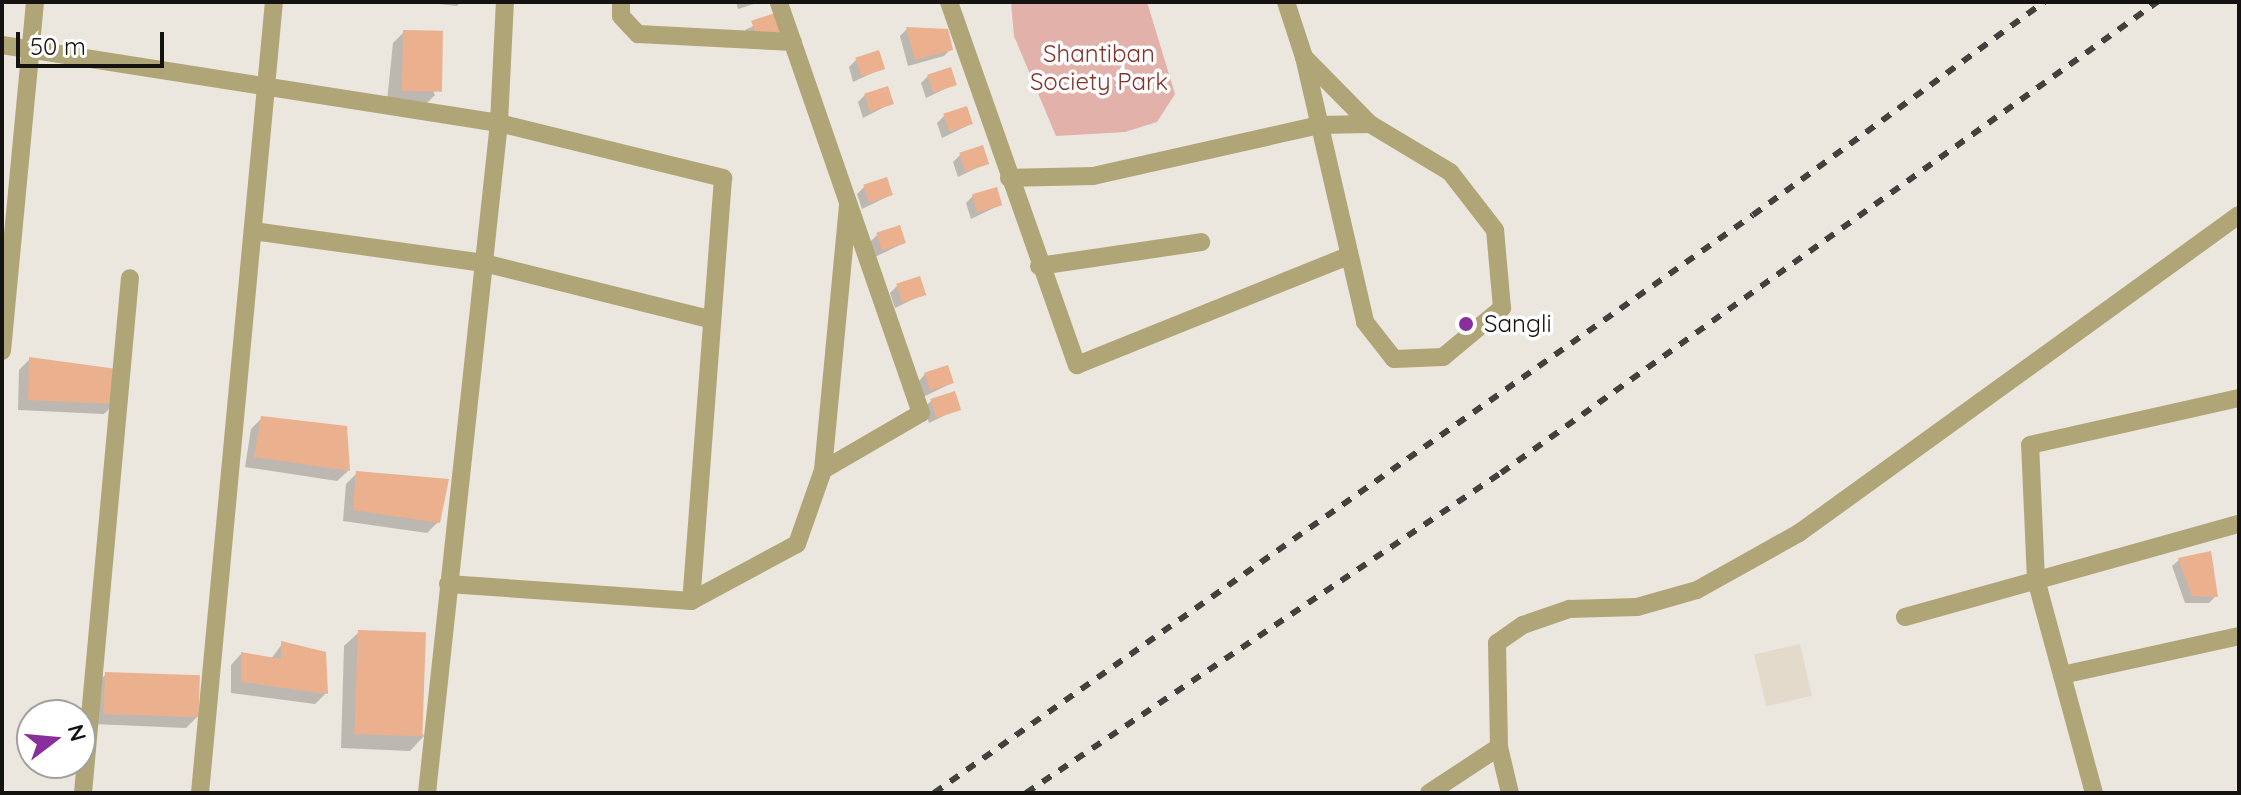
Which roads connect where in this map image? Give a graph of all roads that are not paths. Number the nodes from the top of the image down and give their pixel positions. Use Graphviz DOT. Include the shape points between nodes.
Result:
graph roads {
  1 [pos="35,2"];
  2 [pos="274,2"];
  3 [pos="505,2"];
  4 [pos="621,2"];
  5 [pos="779,2"];
  6 [pos="949,2"];
  7 [pos="1286,2"];
  8 [pos="793,42"];
  9 [pos="2,45"];
  10 [pos="32,50"];
  11 [pos="1304,57"];
  12 [pos="266,89"];
  13 [pos="499,123"];
  14 [pos="1370,124"];
  15 [pos="1319,125"];
  16 [pos="1009,178"];
  17 [pos="848,199"];
  18 [pos="2239,215"];
  19 [pos="253,231"];
  20 [pos="1201,242"];
  21 [pos="1348,256"];
  22 [pos="484,263"];
  23 [pos="1039,266"];
  24 [pos="130,278"];
  25 [pos="712,320"];
  26 [pos="2,351"];
  27 [pos="2239,398"];
  28 [pos="823,470"];
  29 [pos="2239,524"];
  30 [pos="2036,580"];
  31 [pos="448,584"];
  32 [pos="691,601"];
  33 [pos="1905,617"];
  34 [pos="2239,636"];
  35 [pos="2062,675"];
  36 [pos="1499,747"];
  37 [pos="83,793"];
  38 [pos="200,793"];
  39 [pos="427,793"];
  40 [pos="1429,793"];
  41 [pos="1510,793"];
  42 [pos="2094,793"];
  1 -- 10 [label="street"];
  2 -- 12 [label="street"];
  3 -- 13 [label="street"];
  4 -- 8 [label="street" via="621,16 638,34"];
  5 -- 8 [label="street"];
  6 -- 16 [label="street"];
  7 -- 11 [label="street"];
  8 -- 17 [label="street"];
  9 -- 10 [label="street"];
  10 -- 12 [label="street"];
  10 -- 26 [label="street"];
  11 -- 14 [label="street"];
  11 -- 15 [label="street"];
  12 -- 13 [label="street"];
  12 -- 19 [label="street"];
  13 -- 22 [label="street"];
  13 -- 25 [label="street" via="723,178"];
  14 -- 15 [label="street"];
  14 -- 21 [label="street" via="1450,172 1495,230 1502,308 1443,357 1394,359 1365,322"];
  15 -- 16 [label="street" via="1093,176"];
  15 -- 21 [label="street"];
  16 -- 23 [label="street"];
  17 -- 28 [label="street"];
  17 -- 28 [label="street" via="921,413"];
  18 -- 36 [label="street" via="1799,533 1697,590 1637,607 1569,609 1523,625 1497,643"];
  19 -- 22 [label="street"];
  19 -- 38 [label="street"];
  20 -- 23 [label="street"];
  21 -- 23 [label="street" via="1077,365"];
  22 -- 25 [label="street"];
  22 -- 31 [label="street"];
  24 -- 37 [label="street"];
  25 -- 32 [label="street"];
  27 -- 30 [label="street" via="2030,445"];
  28 -- 32 [label="street" via="797,544"];
  29 -- 30 [label="street"];
  30 -- 33 [label="street"];
  30 -- 35 [label="street"];
  31 -- 32 [label="street"];
  31 -- 39 [label="street"];
  34 -- 35 [label="street"];
  35 -- 42 [label="street"];
  36 -- 40 [label="street"];
  36 -- 41 [label="street"];
}
